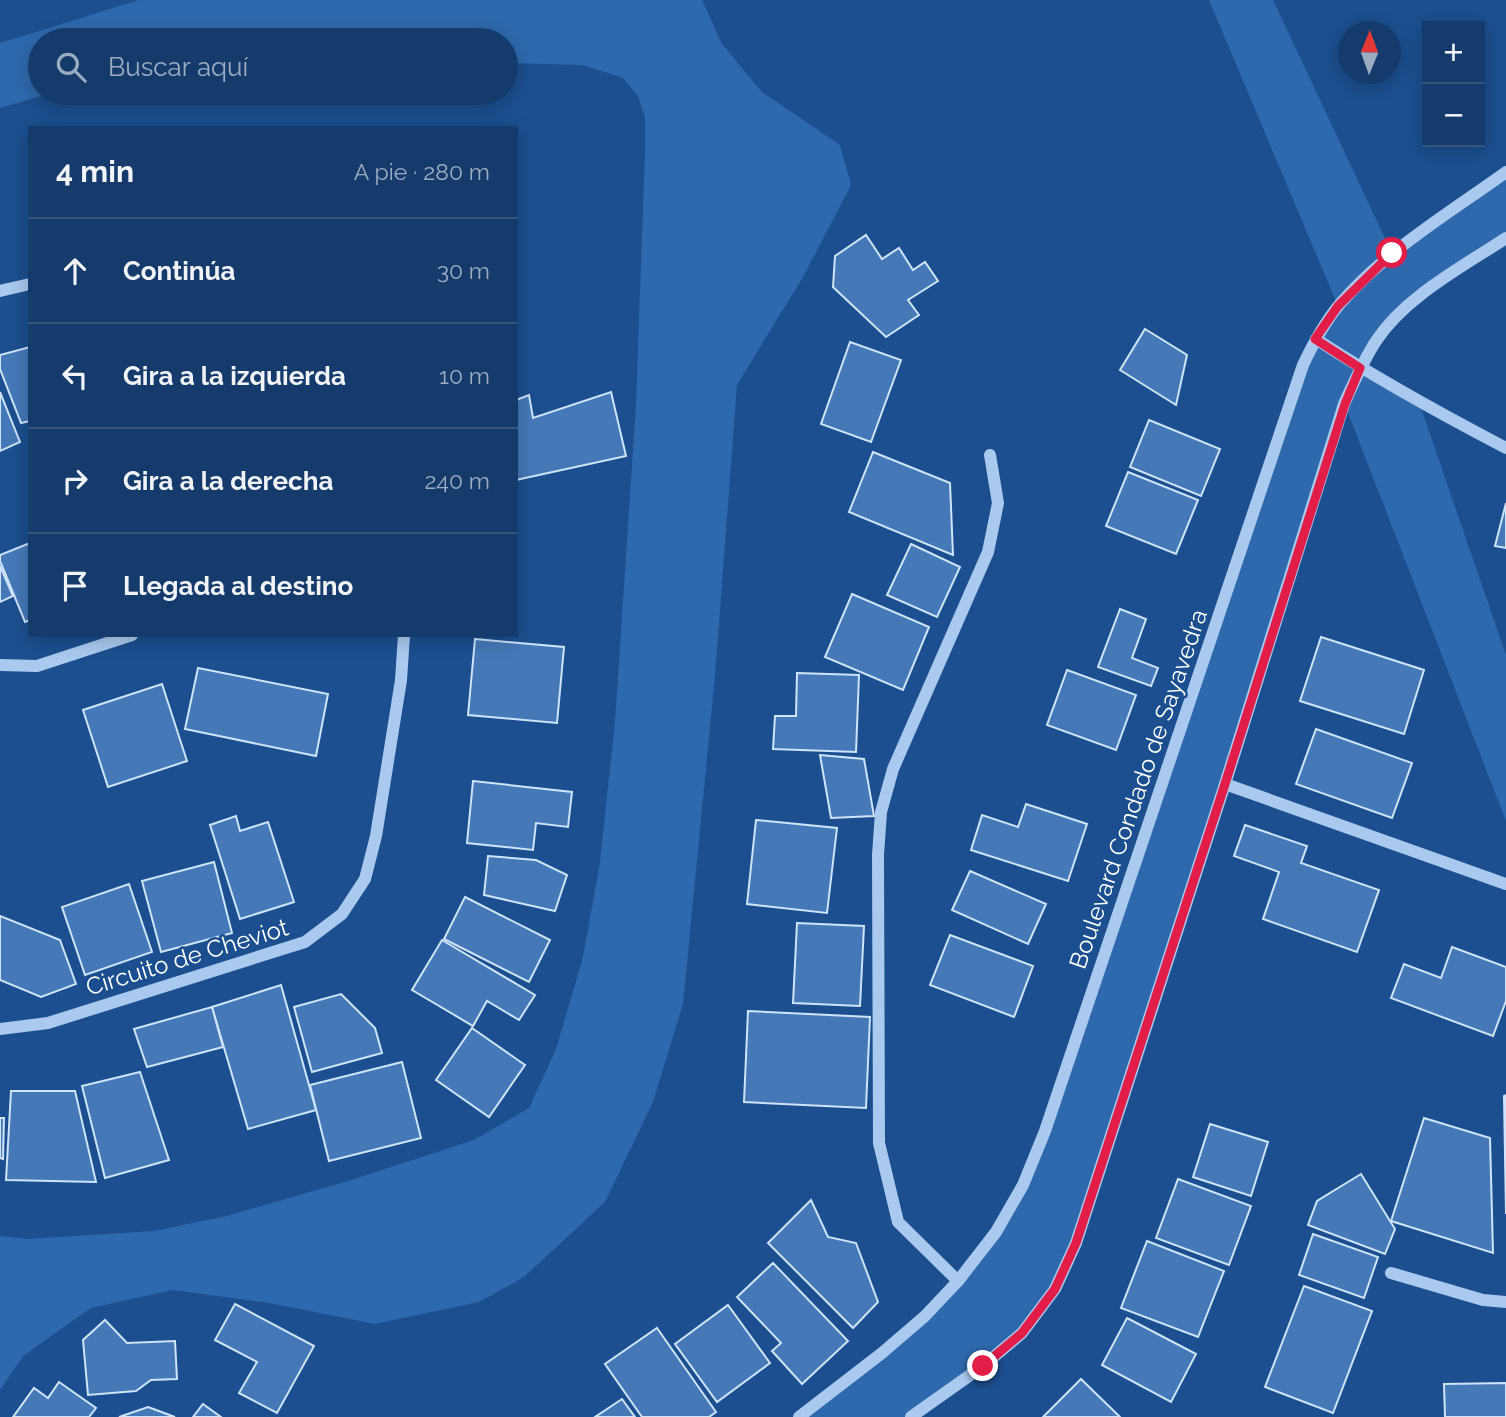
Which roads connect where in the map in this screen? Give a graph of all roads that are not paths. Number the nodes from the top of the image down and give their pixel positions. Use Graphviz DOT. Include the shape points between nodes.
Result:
graph roads {
  1 [pos="1506,172"];
  2 [pos="1506,238"];
  3 [pos="28,284"];
  4 [pos="0,291"];
  5 [pos="1315,339"];
  6 [pos="1360,368"];
  7 [pos="1506,447"];
  8 [pos="990,455"];
  9 [pos="126,637"];
  10 [pos="404,637"];
  11 [pos="0,665"];
  12 [pos="1225,784"];
  13 [pos="1506,884"];
  14 [pos="0,1028"];
  15 [pos="1391,1273"];
  16 [pos="958,1280"];
  17 [pos="1506,1302"];
  18 [pos="799,1417"];
  19 [pos="911,1417"];
  1 -- 5 [label="street, Boulevard Condado de Sayavedra" via="1392,253 1338,306"];
  2 -- 6 [label="street" via="1397,316"];
  3 -- 4 [label="street"];
  5 -- 6 [label="street"];
  5 -- 16 [label="street, Boulevard Condado de Sayavedra" via="1045,1131 1023,1185 996,1232"];
  6 -- 7 [label="street"];
  6 -- 12 [label="street"];
  8 -- 16 [label="street" via="998,503 988,552 892,769 881,812 878,855 879,1143 898,1222"];
  9 -- 11 [label="street" via="37,666"];
  10 -- 14 [label="street, Circuito de Cheviot" via="376,836 365,879 342,914 305,942 48,1023"];
  12 -- 13 [label="street"];
  12 -- 19 [label="street" via="1076,1243 1055,1289 1022,1333"];
  15 -- 17 [label="street" via="1483,1300"];
  16 -- 18 [label="street, Boulevard Condado de Sayavedra" via="925,1316"];
}
